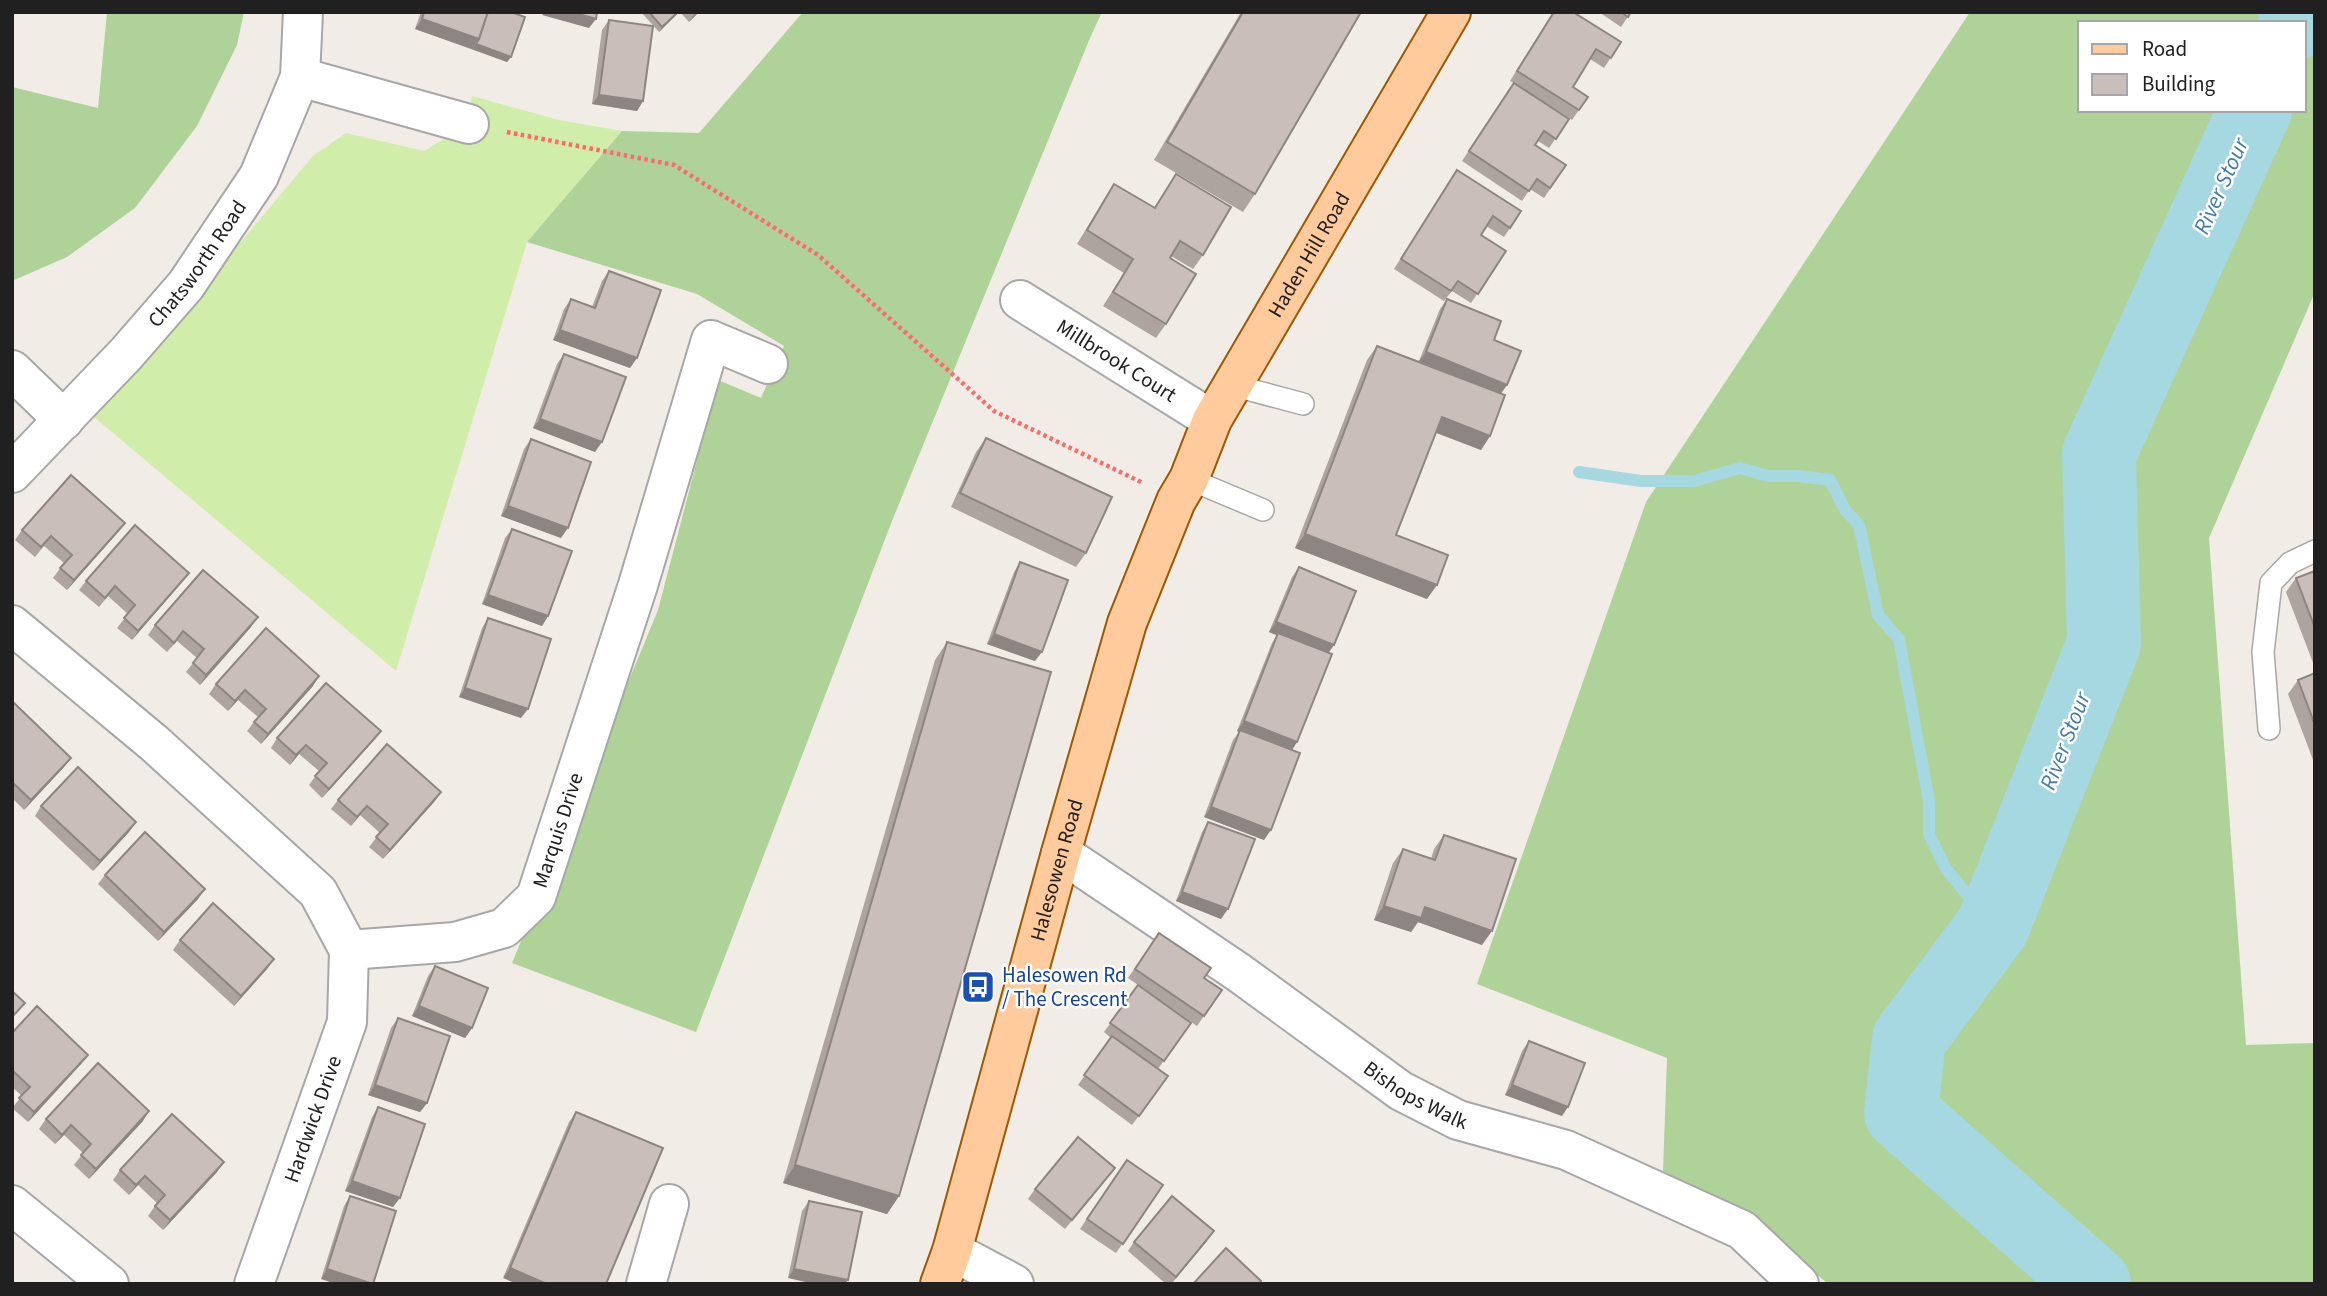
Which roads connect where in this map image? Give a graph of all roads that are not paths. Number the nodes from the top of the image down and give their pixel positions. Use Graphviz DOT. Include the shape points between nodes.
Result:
graph roads {
  1 [pos="303,12"];
  2 [pos="1451,12"];
  3 [pos="300,77"];
  4 [pos="468,124"];
  5 [pos="1020,300"];
  6 [pos="768,364"];
  7 [pos="12,370"];
  8 [pos="1232,385"];
  9 [pos="1303,404"];
  10 [pos="64,420"];
  11 [pos="1212,420"];
  12 [pos="12,473"];
  13 [pos="1182,490"];
  14 [pos="1264,510"];
  15 [pos="2315,551"];
  16 [pos="12,625"];
  17 [pos="2269,729"];
  18 [pos="1061,853"];
  19 [pos="349,950"];
  20 [pos="669,1204"];
  21 [pos="12,1205"];
  22 [pos="946,1267"];
  23 [pos="109,1284"];
  24 [pos="254,1284"];
  25 [pos="646,1284"];
  26 [pos="1014,1284"];
  27 [pos="1799,1284"];
  1 -- 3 [label="street, Chatsworth Road"];
  2 -- 8 [label="main road, Haden Hill Road"];
  3 -- 4 [label="street"];
  3 -- 10 [label="street, Chatsworth Road" via="259,176 186,285"];
  5 -- 11 [label="street, Millbrook Court"];
  6 -- 19 [label="street, Marquis Drive" via="711,340 638,585 536,897 504,928 467,939"];
  7 -- 10 [label="street"];
  8 -- 9 [label="lane"];
  8 -- 11 [label="main road, Haden Hill Road"];
  10 -- 12 [label="street, Chatsworth Road"];
  11 -- 13 [label="main road, Haden Hill Road"];
  13 -- 14 [label="lane"];
  13 -- 18 [label="main road, Halesowen Road" via="1127,623"];
  15 -- 17 [label="lane" via="2290,563 2272,583 2263,652"];
  16 -- 19 [label="street" via="154,743 318,892"];
  18 -- 22 [label="main road, Halesowen Road"];
  18 -- 27 [label="street, Bishops Walk" via="1238,972 1401,1091 1458,1120 1566,1150 1742,1230"];
  19 -- 24 [label="street, Hardwick Drive" via="347,1021"];
  20 -- 25 [label="street"];
  21 -- 23 [label="street"];
  22 -- 26 [label="street"];
}
